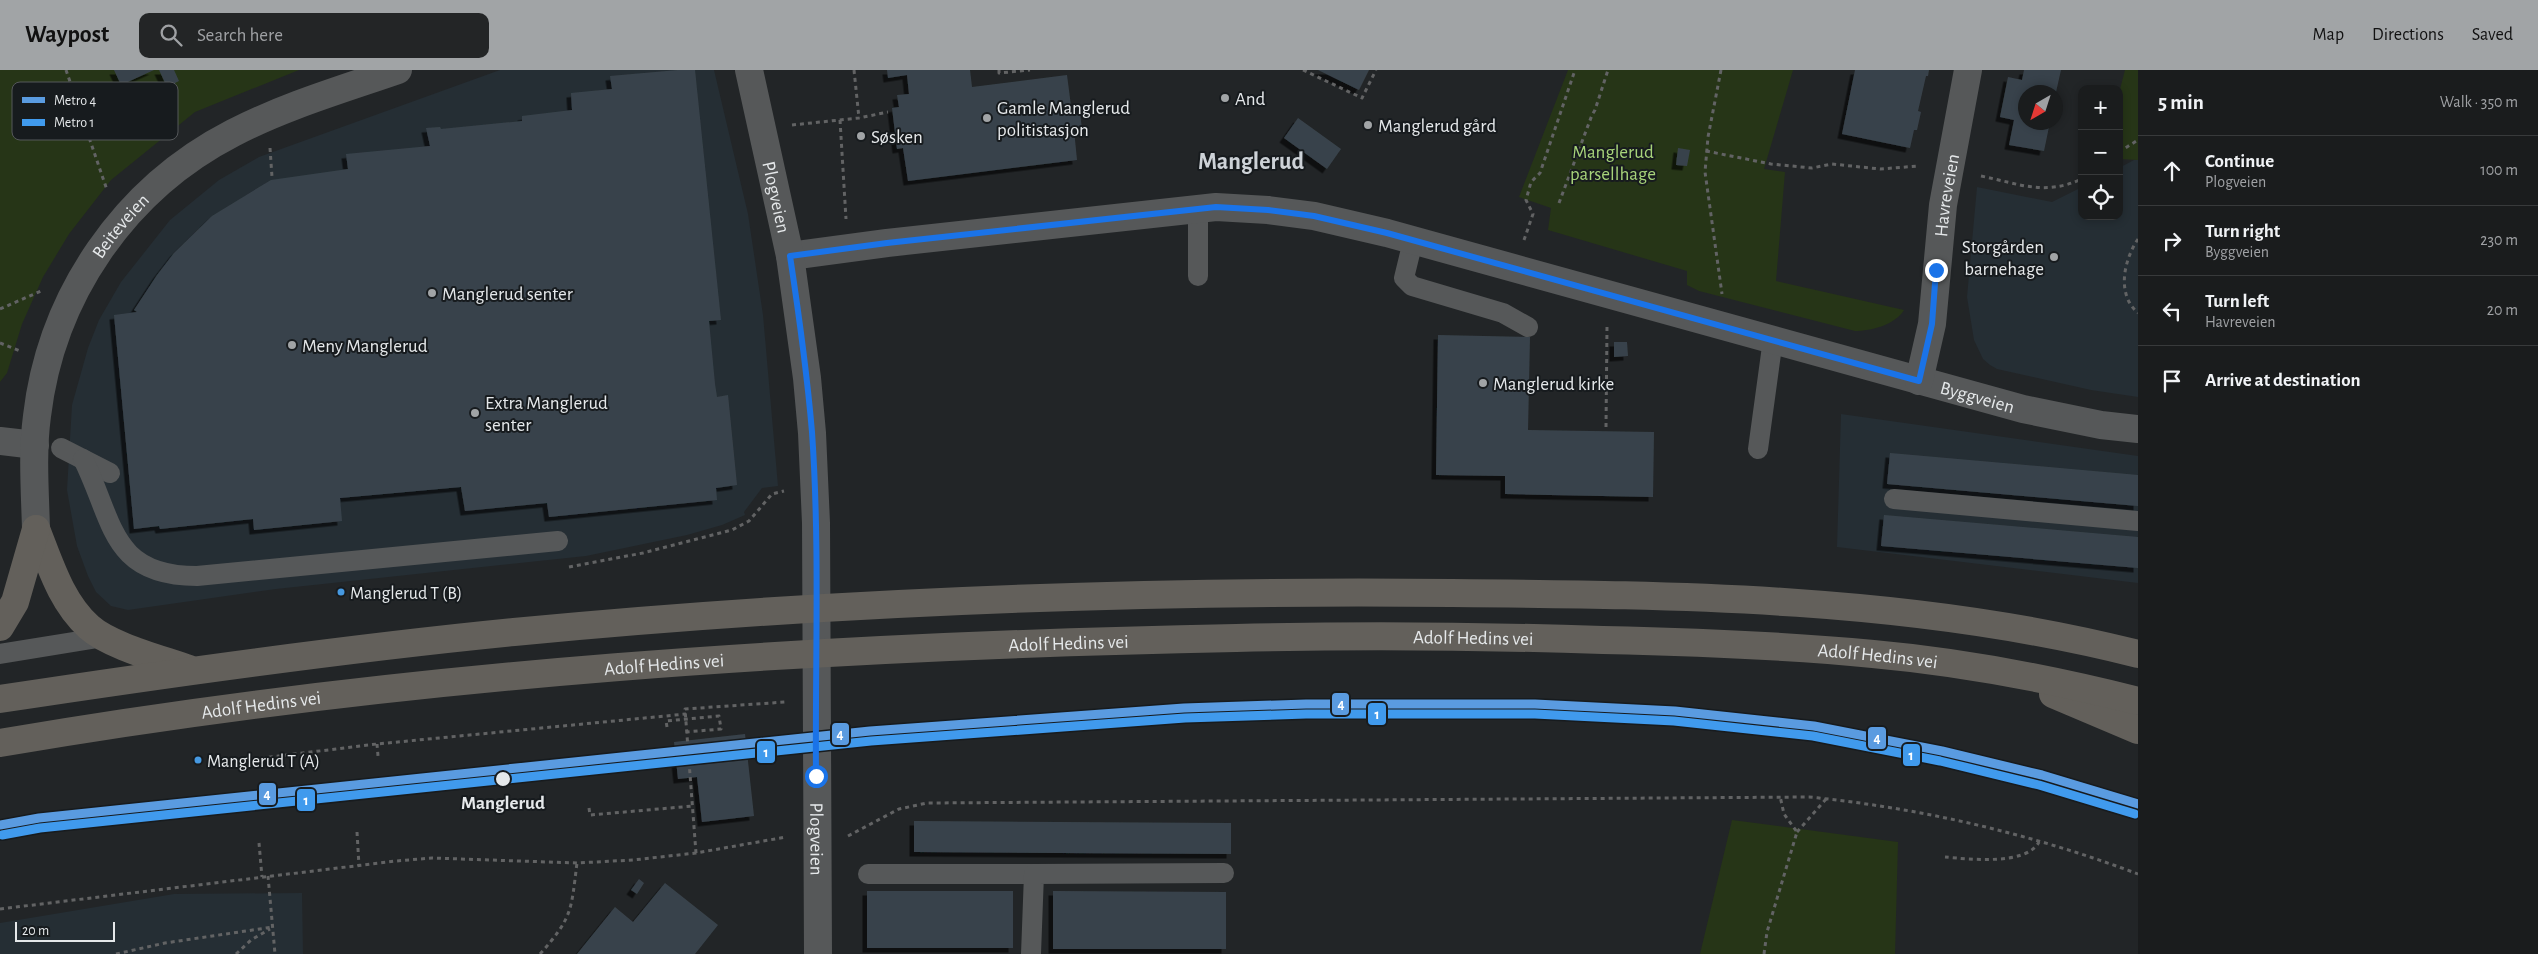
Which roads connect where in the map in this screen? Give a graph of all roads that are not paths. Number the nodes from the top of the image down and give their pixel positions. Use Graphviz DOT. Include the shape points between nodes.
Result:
graph roads {
  1 [pos="398,70"];
  2 [pos="749,70"];
  3 [pos="1968,70"];
  4 [pos="1198,208"];
  5 [pos="1413,241"];
  6 [pos="790,256"];
  7 [pos="1198,276"];
  8 [pos="1528,327"];
  9 [pos="1773,339"];
  10 [pos="1919,381"];
  11 [pos="2138,430"];
  12 [pos="0,441"];
  13 [pos="35,445"];
  14 [pos="61,448"];
  15 [pos="1758,449"];
  16 [pos="83,458"];
  17 [pos="110,473"];
  18 [pos="1894,499"];
  19 [pos="2138,521"];
  20 [pos="36,529"];
  21 [pos="558,542"];
  22 [pos="0,627"];
  23 [pos="104,637"];
  24 [pos="2087,641"];
  25 [pos="2138,644"];
  26 [pos="0,654"];
  27 [pos="2138,654"];
  28 [pos="194,671"];
  29 [pos="2001,671"];
  30 [pos="0,699"];
  31 [pos="2138,701"];
  32 [pos="2138,730"];
  33 [pos="0,743"];
  34 [pos="1224,873"];
  35 [pos="868,874"];
  36 [pos="1034,874"];
  37 [pos="818,954"];
  38 [pos="1031,954"];
  1 -- 13 [label="street, Beiteveien" via="234,132 180,165 131,210 92,262 58,324 42,384"];
  2 -- 6 [label="street, Plogveien"];
  3 -- 10 [label="street, Havreveien" via="1943,205 1932,324"];
  4 -- 5 [label="street, Byggveien" via="1268,210 1314,216"];
  4 -- 6 [label="street, Byggveien"];
  4 -- 7 [label="lane"];
  5 -- 8 [label="lane" via="1404,278 1412,286 1503,313"];
  5 -- 9 [label="street, Byggveien"];
  6 -- 37 [label="street, Plogveien" via="807,378 814,487"];
  9 -- 10 [label="street, Byggveien"];
  9 -- 15 [label="lane"];
  10 -- 11 [label="street, Byggveien" via="2023,409"];
  12 -- 13 [label="street"];
  13 -- 20 [label="street, Beiteveien"];
  14 -- 16 [label="lane"];
  16 -- 17 [label="lane"];
  16 -- 21 [label="lane" via="108,522 126,551 140,564 176,576"];
  18 -- 19 [label="lane"];
  20 -- 22 [label="highway" via="15,602"];
  20 -- 23 [label="highway" via="65,598 90,628"];
  23 -- 26 [label="lane"];
  23 -- 28 [label="highway"];
  24 -- 25 [label="highway"];
  24 -- 27 [label="highway"];
  24 -- 28 [label="highway" via="1932,614 1792,602 1634,595 1273,592 890,605 656,620 416,642"];
  28 -- 30 [label="highway"];
  29 -- 31 [label="highway, Adolf Hedins vei"];
  29 -- 32 [label="highway"];
  29 -- 33 [label="highway, Adolf Hedins vei" via="1871,653 1616,640 1397,636 1027,642 654,663 520,676 135,721"];
  34 -- 36 [label="lane"];
  35 -- 36 [label="lane"];
  36 -- 38 [label="lane"];
}
